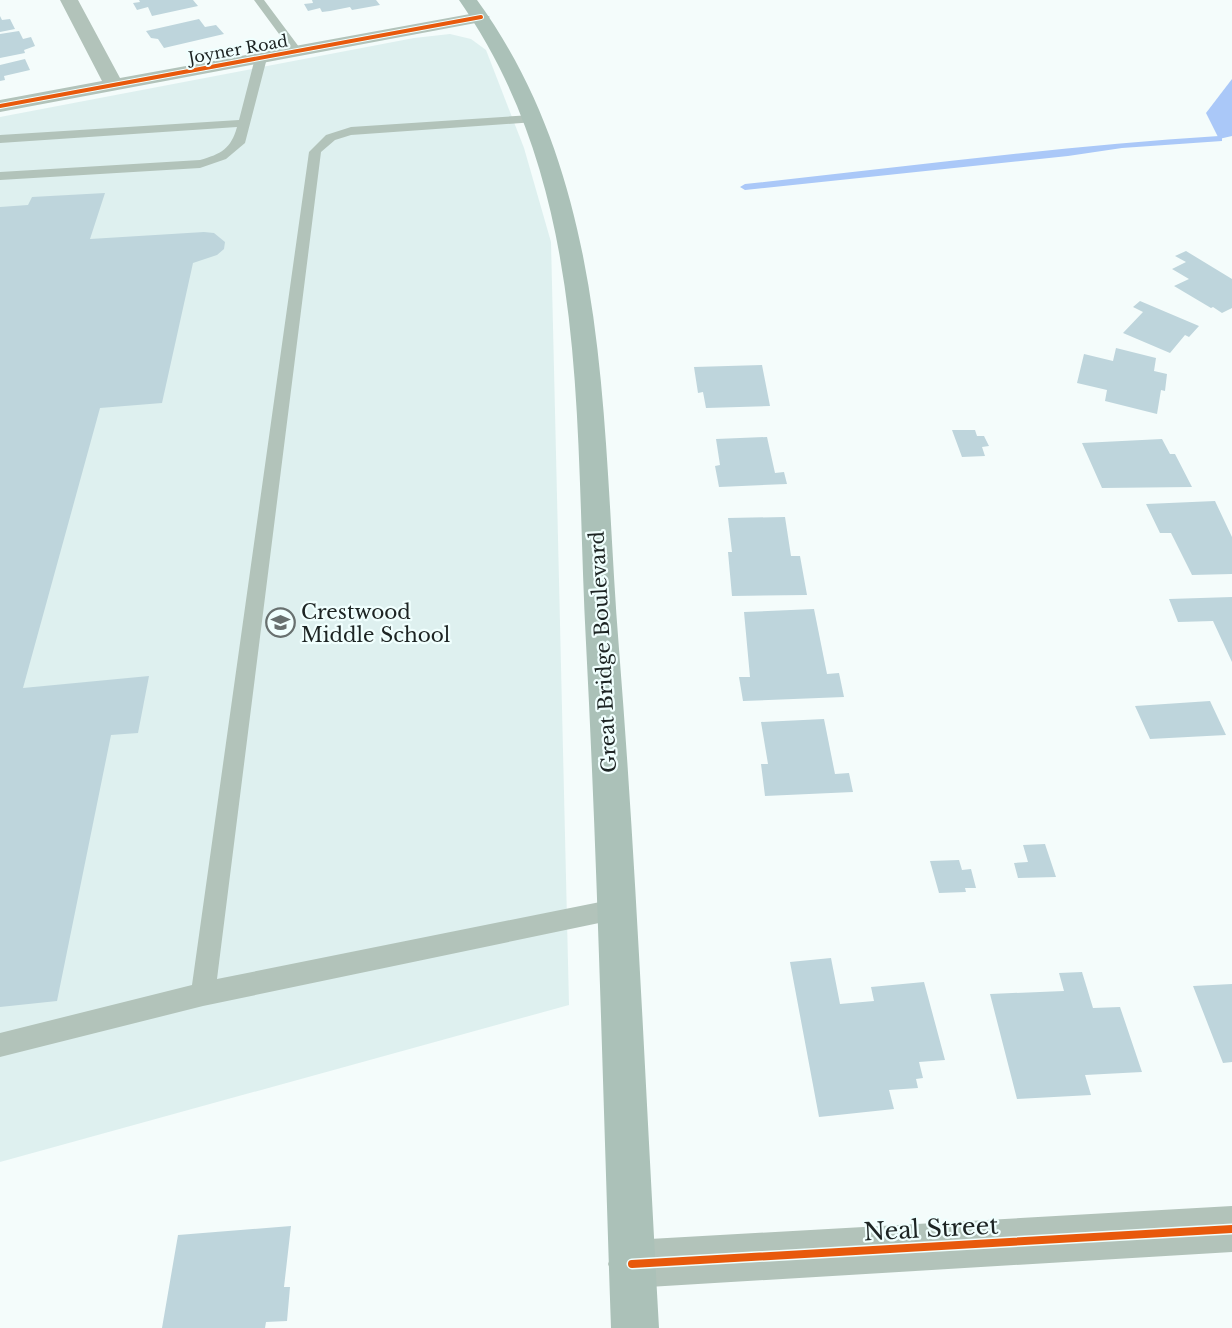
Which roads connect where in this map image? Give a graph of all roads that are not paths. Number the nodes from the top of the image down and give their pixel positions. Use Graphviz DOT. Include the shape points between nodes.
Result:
graph roads {
  1 [pos="69,0"];
  2 [pos="259,0"];
  3 [pos="474,9"];
  4 [pos="297,51"];
  5 [pos="261,58"];
  6 [pos="114,85"];
  7 [pos="0,106"];
  8 [pos="531,119"];
  9 [pos="244,123"];
  10 [pos="0,138"];
  11 [pos="0,176"];
  12 [pos="615,910"];
  13 [pos="203,994"];
  14 [pos="0,1045"];
  15 [pos="1232,1229"];
  16 [pos="632,1264"];
  17 [pos="635,1328"];
  1 -- 6 [label="street"];
  2 -- 4 [label="lane"];
  3 -- 4 [label="street, Joyner Road"];
  3 -- 8 [label="main road, Great Bridge Boulevard" via="517,84"];
  4 -- 5 [label="street, Joyner Road"];
  5 -- 6 [label="street, Joyner Road"];
  5 -- 9 [label="lane"];
  6 -- 7 [label="street, Joyner Road"];
  8 -- 12 [label="main road, Great Bridge Boulevard" via="565,218 584,332"];
  8 -- 13 [label="lane" via="351,130 321,142 315,152"];
  9 -- 10 [label="lane"];
  9 -- 11 [label="lane" via="239,143 230,153 200,164"];
  12 -- 13 [label="lane"];
  12 -- 16 [label="main road, Great Bridge Boulevard"];
  13 -- 14 [label="lane"];
  15 -- 16 [label="street, Neal Street"];
  16 -- 17 [label="main road, Great Bridge Boulevard"];
}
